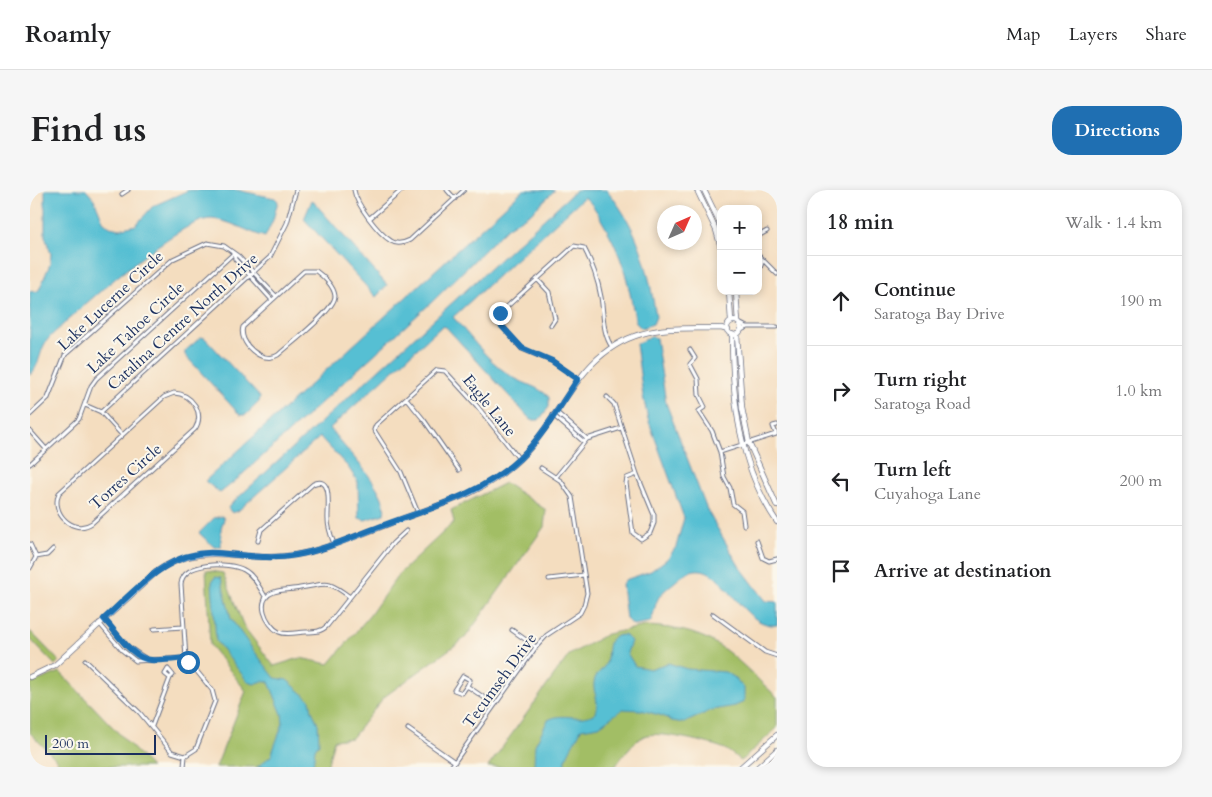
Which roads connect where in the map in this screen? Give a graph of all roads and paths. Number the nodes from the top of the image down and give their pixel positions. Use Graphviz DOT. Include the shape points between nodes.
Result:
graph roads {
  1 [pos="128,190"];
  2 [pos="296,190"];
  3 [pos="354,190"];
  4 [pos="402,190"];
  5 [pos="447,190"];
  6 [pos="464,190"];
  7 [pos="697,190"];
  8 [pos="704,190"];
  9 [pos="122,194"];
  10 [pos="455,199"];
  11 [pos="717,217"];
  12 [pos="370,218"];
  13 [pos="767,231"];
  14 [pos="762,234"];
  15 [pos="717,238"];
  16 [pos="233,254"];
  17 [pos="763,260"];
  18 [pos="255,272"];
  19 [pos="777,274"];
  20 [pos="250,276"];
  21 [pos="537,278"];
  22 [pos="729,295"];
  23 [pos="736,295"];
  24 [pos="275,296"];
  25 [pos="271,299"];
  26 [pos="739,323"];
  27 [pos="551,325"];
  28 [pos="729,325"];
  29 [pos="748,327"];
  30 [pos="777,327"];
  31 [pos="737,333"];
  32 [pos="612,347"];
  33 [pos="690,350"];
  34 [pos="578,379"];
  35 [pos="607,396"];
  36 [pos="406,398"];
  37 [pos="84,405"];
  38 [pos="101,412"];
  39 [pos="555,413"];
  40 [pos="30,416"];
  41 [pos="777,425"];
  42 [pos="621,428"];
  43 [pos="30,431"];
  44 [pos="122,435"];
  45 [pos="587,439"];
  46 [pos="584,442"];
  47 [pos="749,443"];
  48 [pos="743,444"];
  49 [pos="46,449"];
  50 [pos="720,452"];
  51 [pos="519,459"];
  52 [pos="30,464"];
  53 [pos="541,468"];
  54 [pos="459,470"];
  55 [pos="637,474"];
  56 [pos="556,477"];
  57 [pos="777,506"];
  58 [pos="418,513"];
  59 [pos="777,522"];
  60 [pos="744,525"];
  61 [pos="406,531"];
  62 [pos="258,541"];
  63 [pos="757,541"];
  64 [pos="30,544"];
  65 [pos="334,544"];
  66 [pos="53,548"];
  67 [pos="36,557"];
  68 [pos="777,559"];
  69 [pos="30,568"];
  70 [pos="584,575"];
  71 [pos="549,580"];
  72 [pos="350,597"];
  73 [pos="266,598"];
  74 [pos="713,614"];
  75 [pos="104,619"];
  76 [pos="99,623"];
  77 [pos="183,627"];
  78 [pos="154,629"];
  79 [pos="512,630"];
  80 [pos="536,647"];
  81 [pos="777,656"];
  82 [pos="186,658"];
  83 [pos="85,660"];
  84 [pos="149,660"];
  85 [pos="30,677"];
  86 [pos="170,678"];
  87 [pos="467,686"];
  88 [pos="495,705"];
  89 [pos="152,726"];
  90 [pos="408,729"];
  91 [pos="777,735"];
  92 [pos="777,750"];
  93 [pos="185,756"];
  94 [pos="455,762"];
  95 [pos="184,767"];
  96 [pos="451,767"];
  97 [pos="741,767"];
  98 [pos="758,767"];
  1 -- 9 [label="street"];
  2 -- 18 [label="street, Catalina Centre North Drive" via="280,240 270,257"];
  3 -- 12 [label="street" via="358,203"];
  4 -- 12 [label="street"];
  5 -- 10 [label="street"];
  6 -- 10 [label="street"];
  7 -- 15 [label="street"];
  8 -- 11 [label="street"];
  10 -- 12 [label="street" via="406,242 392,241"];
  13 -- 14 [label="street"];
  16 -- 18 [label="street, Lake Lucerne Circle"];
  16 -- 20 [label="street, Lake Lucerne Circle"];
  16 -- 37 [label="street, Lake Tahoe Circle" via="96,379"];
  16 -- 40 [label="street, Lake Lucerne Circle" via="224,246 207,243 173,259 65,355 48,398"];
  17 -- 19 [label="street"];
  18 -- 20 [label="street, Catalina Centre North Drive"];
  18 -- 24 [label="street, Lake Lucerne Circle"];
  20 -- 25 [label="street, Lake Lucerne Circle"];
  20 -- 38 [label="street, Catalina Centre North Drive"];
  21 -- 27 [label="street" via="551,298 555,320"];
  21 -- 32 [label="street" via="572,248 579,246 585,250 596,275 605,334"];
  21 -- 34 [label="street" via="498,315 498,322 518,345 552,361"];
  22 -- 28 [label="street"];
  23 -- 26 [label="street"];
  24 -- 25 [label="street"];
  24 -- 25 [label="street" via="307,270 320,274 335,295 331,307 278,355 269,358 258,355 244,340 242,330 246,322"];
  26 -- 28 [label="street"];
  26 -- 29 [label="street"];
  26 -- 31 [label="street"];
  28 -- 31 [label="street"];
  28 -- 32 [label="street" via="653,331"];
  29 -- 30 [label="street"];
  29 -- 31 [label="street"];
  31 -- 47 [label="street" via="740,391"];
  31 -- 48 [label="street" via="733,393"];
  32 -- 34 [label="street" via="594,360"];
  33 -- 50 [label="street" via="695,358 690,364 698,379 699,394 705,407 699,410"];
  34 -- 39 [label="street"];
  35 -- 42 [label="street" via="614,404"];
  36 -- 51 [label="street, Eagle Lane" via="440,370 445,371 478,406"];
  36 -- 54 [label="street"];
  36 -- 58 [label="street" via="376,425 374,433 401,472"];
  37 -- 38 [label="street, Torres Circle"];
  37 -- 49 [label="street, Lake Tahoe Circle" via="78,419"];
  38 -- 44 [label="street, Torres Circle"];
  39 -- 45 [label="street"];
  39 -- 46 [label="street"];
  39 -- 51 [label="street"];
  41 -- 47 [label="street" via="773,426 776,434"];
  42 -- 45 [label="street"];
  42 -- 55 [label="street"];
  43 -- 49 [label="street"];
  44 -- 44 [label="street, Torres Circle" via="170,393 184,395 198,410 195,429 99,517 85,527 71,525 58,510 56,499 59,493"];
  45 -- 46 [label="street"];
  46 -- 56 [label="street"];
  47 -- 48 [label="street"];
  47 -- 57 [label="street"];
  48 -- 50 [label="street"];
  48 -- 59 [label="street" via="753,476"];
  49 -- 52 [label="street, Lake Tahoe Circle"];
  50 -- 60 [label="street" via="724,477 733,504 742,511"];
  51 -- 58 [label="street" via="482,487"];
  53 -- 56 [label="street, Tecumseh Drive"];
  55 -- 55 [label="street" via="654,521 650,533 641,539 632,533 626,483 627,478"];
  56 -- 70 [label="street, Tecumseh Drive" via="569,491 574,503"];
  58 -- 65 [label="street"];
  61 -- 72 [label="street"];
  62 -- 65 [label="street" via="261,530 318,482 328,490 328,523"];
  63 -- 68 [label="street" via="763,558 768,562"];
  64 -- 67 [label="street"];
  65 -- 75 [label="street" via="283,557 216,553 187,556 156,572"];
  66 -- 67 [label="street" via="47,555"];
  67 -- 69 [label="street"];
  70 -- 71 [label="street"];
  70 -- 80 [label="street, Tecumseh Drive" via="586,596 581,611"];
  72 -- 73 [label="street" via="326,583 274,592"];
  72 -- 73 [label="street" via="323,630 288,634 277,630 265,615 263,606"];
  73 -- 77 [label="street" via="244,570 208,566 190,568 181,582"];
  74 -- 81 [label="street" via="765,652"];
  75 -- 76 [label="street"];
  75 -- 84 [label="street" via="133,650"];
  76 -- 84 [label="street" via="122,650 136,660"];
  76 -- 85 [label="street" via="55,665"];
  77 -- 78 [label="street"];
  77 -- 82 [label="street"];
  79 -- 80 [label="street"];
  80 -- 88 [label="street, Tecumseh Drive"];
  82 -- 84 [label="street"];
  82 -- 93 [label="street" via="212,690 215,701 196,749"];
  83 -- 89 [label="street"];
  86 -- 89 [label="street"];
  87 -- 87 [label="street" via="462,694 454,690 463,676 470,680"];
  87 -- 88 [label="street"];
  88 -- 94 [label="street, Tecumseh Drive"];
  89 -- 93 [label="street" via="172,752"];
  90 -- 94 [label="street"];
  91 -- 97 [label="street"];
  92 -- 98 [label="street"];
  93 -- 95 [label="street"];
  94 -- 96 [label="street, Tecumseh Drive"];
}
